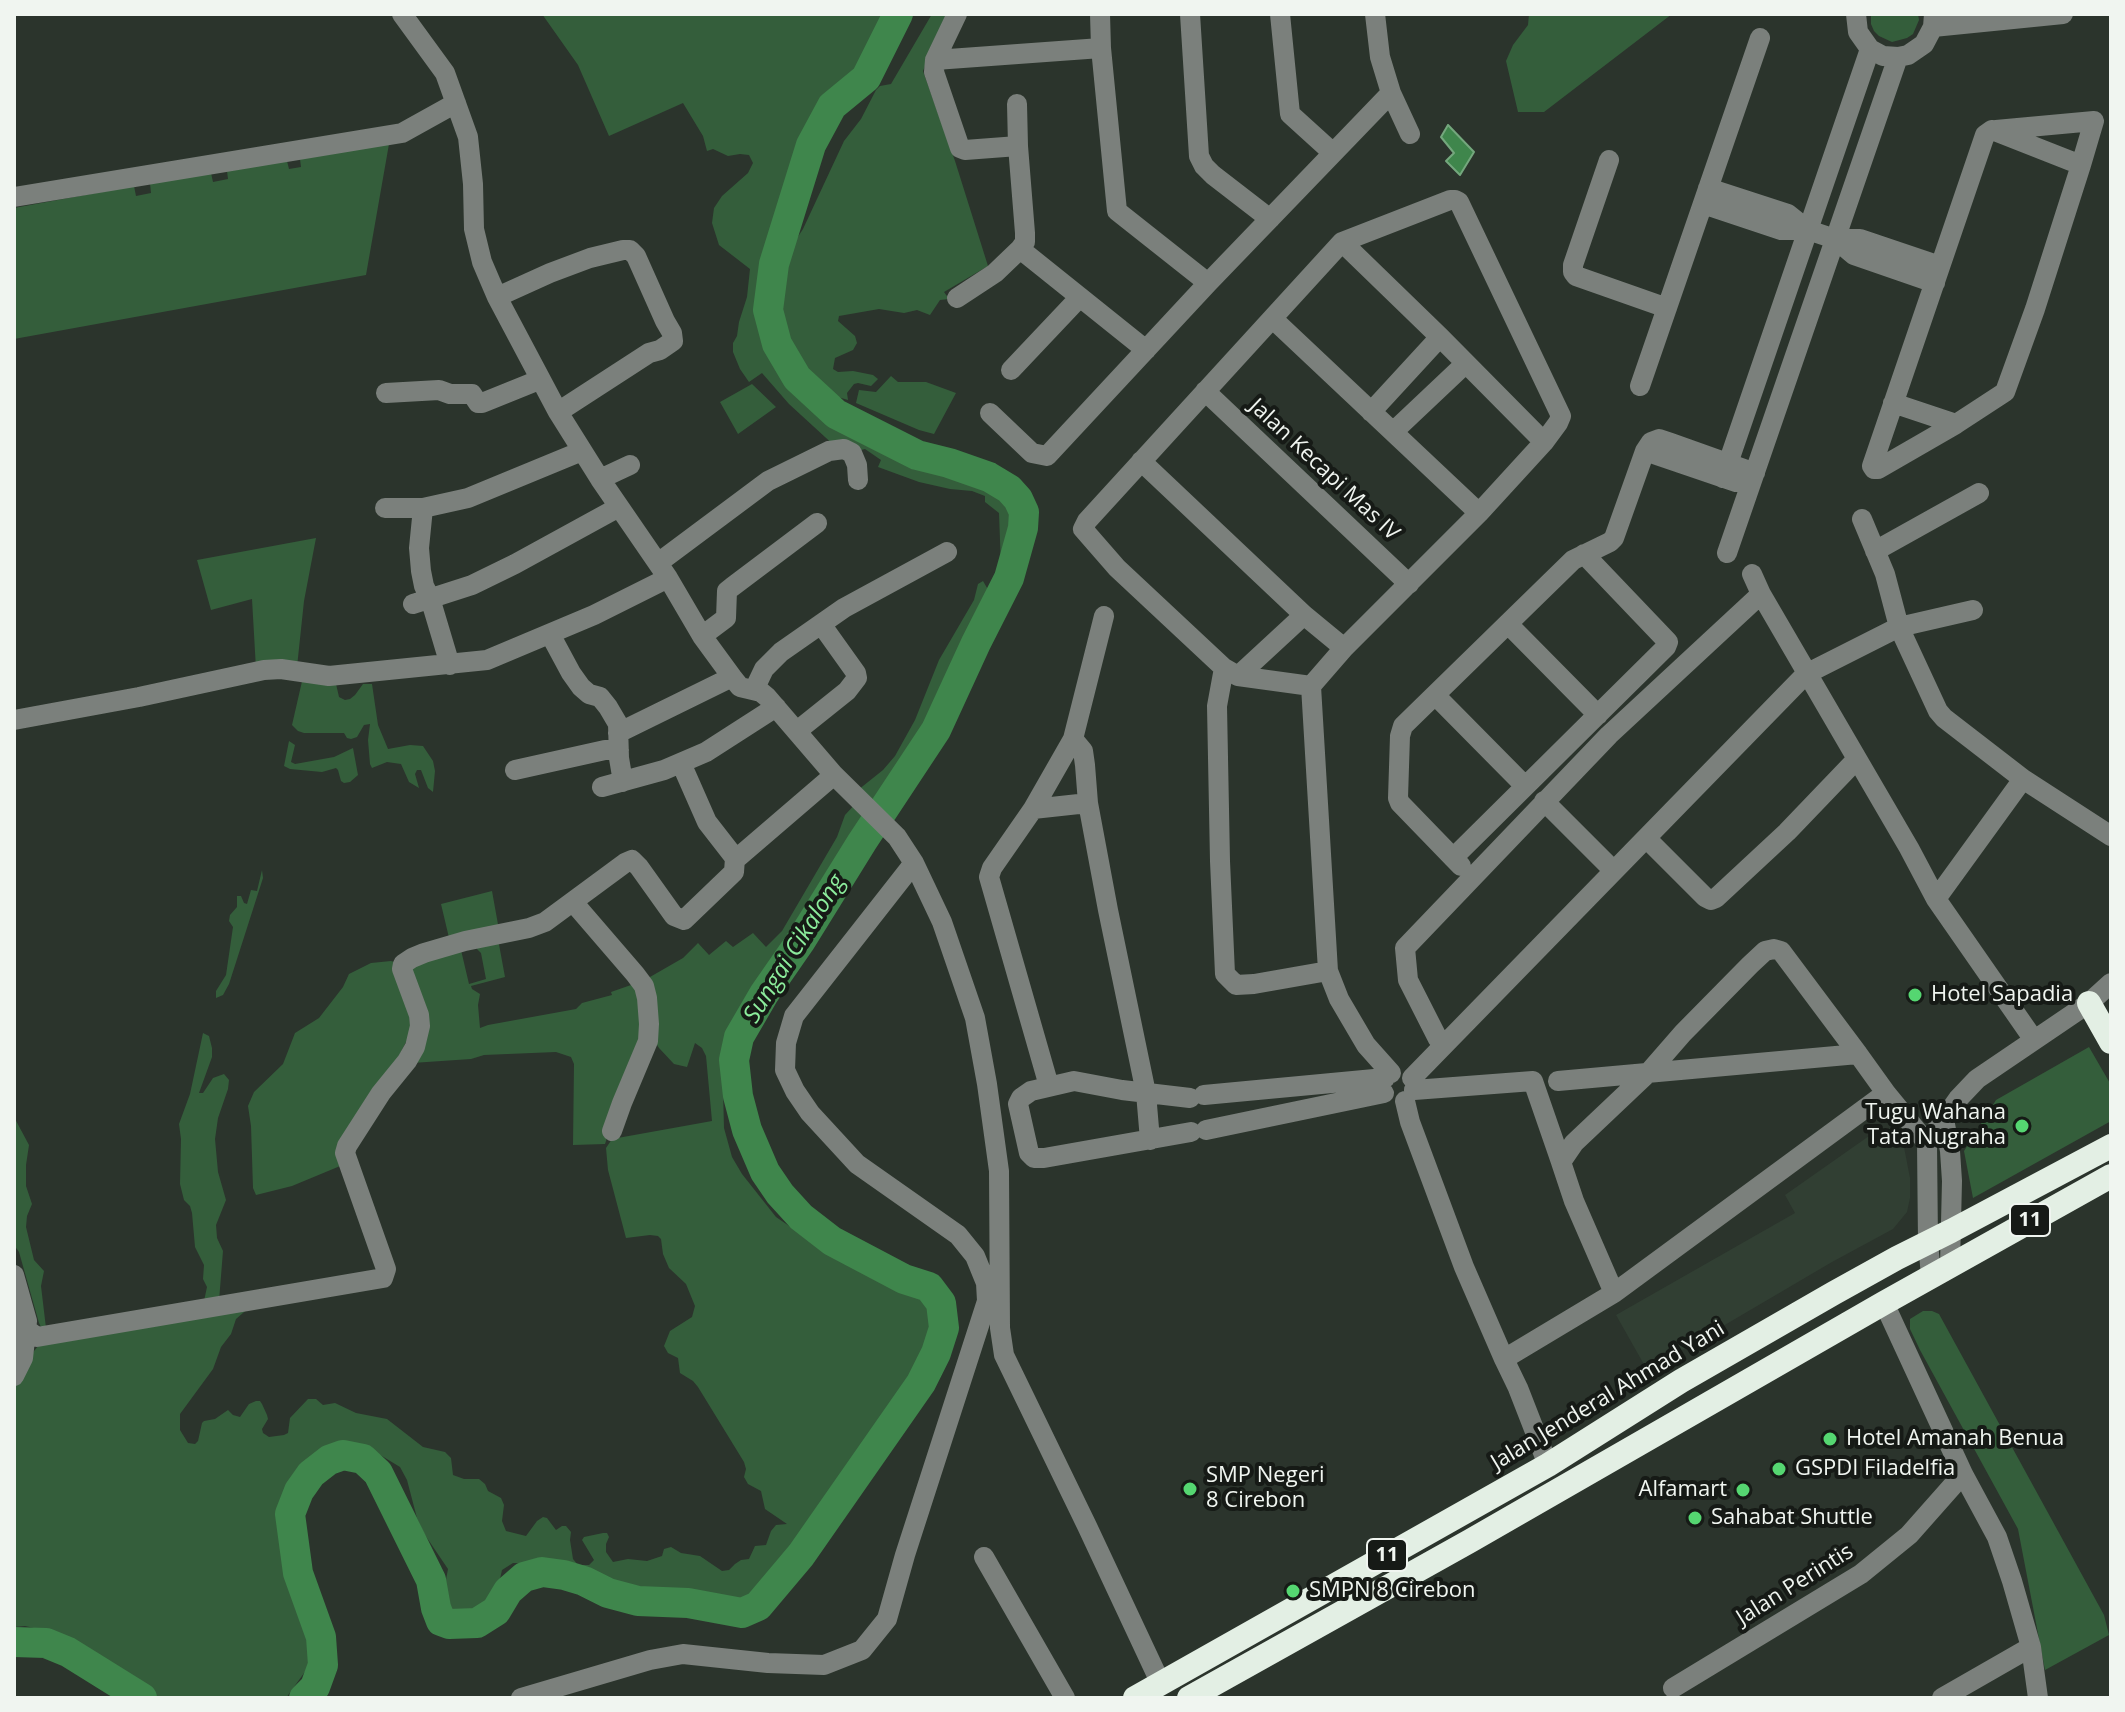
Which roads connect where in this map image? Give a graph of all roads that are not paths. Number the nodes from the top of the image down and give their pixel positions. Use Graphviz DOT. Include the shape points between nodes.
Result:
graph roads {
  1 [pos="402,14"];
  2 [pos="957,14"];
  3 [pos="1100,14"];
  4 [pos="1190,14"];
  5 [pos="1280,14"];
  6 [pos="1375,14"];
  7 [pos="1856,14"];
  8 [pos="2063,14"];
  9 [pos="1934,21"];
  10 [pos="1760,38"];
  11 [pos="1101,48"];
  12 [pos="1870,49"];
  13 [pos="1898,57"];
  14 [pos="935,60"];
  15 [pos="1391,93"];
  16 [pos="456,103"];
  17 [pos="1017,104"];
  18 [pos="1992,130"];
  19 [pos="1410,134"];
  20 [pos="1018,146"];
  21 [pos="1333,153"];
  22 [pos="1609,160"];
  23 [pos="2081,165"];
  24 [pos="1706,196"];
  25 [pos="14,197"];
  26 [pos="1270,219"];
  27 [pos="1808,230"];
  28 [pos="1835,239"];
  29 [pos="1342,242"];
  30 [pos="1020,249"];
  31 [pos="1937,274"];
  32 [pos="1208,283"];
  33 [pos="497,297"];
  34 [pos="1080,297"];
  35 [pos="957,298"];
  36 [pos="1667,308"];
  37 [pos="1273,319"];
  38 [pos="1440,337"];
  39 [pos="1146,350"];
  40 [pos="1465,364"];
  41 [pos="1011,370"];
  42 [pos="539,380"];
  43 [pos="1640,386"];
  44 [pos="1205,391"];
  45 [pos="386,393"];
  46 [pos="1893,403"];
  47 [pos="558,412"];
  48 [pos="1371,412"];
  49 [pos="990,413"];
  50 [pos="1956,424"];
  51 [pos="1393,432"];
  52 [pos="1544,442"];
  53 [pos="582,451"];
  54 [pos="1141,461"];
  55 [pos="630,465"];
  56 [pos="1725,470"];
  57 [pos="600,479"];
  58 [pos="858,480"];
  59 [pos="1752,480"];
  60 [pos="1979,493"];
  61 [pos="619,507"];
  62 [pos="385,508"];
  63 [pos="423,508"];
  64 [pos="1479,513"];
  65 [pos="1862,519"];
  66 [pos="817,523"];
  67 [pos="1875,551"];
  68 [pos="947,552"];
  69 [pos="1727,553"];
  70 [pos="1584,554"];
  71 [pos="663,571"];
  72 [pos="1752,574"];
  73 [pos="1409,584"];
  74 [pos="1761,594"];
  75 [pos="422,601"];
  76 [pos="1973,610"];
  77 [pos="1304,615"];
  78 [pos="1104,616"];
  79 [pos="821,624"];
  80 [pos="1508,624"];
  81 [pos="1899,627"];
  82 [pos="550,634"];
  83 [pos="702,636"];
  84 [pos="1344,648"];
  85 [pos="450,665"];
  86 [pos="1231,672"];
  87 [pos="1806,674"];
  88 [pos="732,677"];
  89 [pos="1311,686"];
  90 [pos="754,690"];
  91 [pos="1435,695"];
  92 [pos="776,707"];
  93 [pos="1598,715"];
  94 [pos="14,720"];
  95 [pos="797,731"];
  96 [pos="1073,739"];
  97 [pos="618,741"];
  98 [pos="1857,759"];
  99 [pos="681,763"];
  100 [pos="515,770"];
  101 [pos="834,775"];
  102 [pos="2023,779"];
  103 [pos="623,782"];
  104 [pos="1525,786"];
  105 [pos="602,787"];
  106 [pos="1544,801"];
  107 [pos="1088,803"];
  108 [pos="1033,809"];
  109 [pos="2111,836"];
  110 [pos="1646,838"];
  111 [pos="735,860"];
  112 [pos="914,863"];
  113 [pos="1613,870"];
  114 [pos="1936,899"];
  115 [pos="573,902"];
  116 [pos="1328,971"];
  117 [pos="2111,983"];
  118 [pos="2089,1003"];
  119 [pos="1438,1039"];
  120 [pos="2034,1040"];
  121 [pos="2111,1042"];
  122 [pos="1858,1054"];
  123 [pos="1649,1072"];
  124 [pos="1387,1081"];
  125 [pos="1558,1081"];
  126 [pos="1049,1086"];
  127 [pos="1295,1087"];
  128 [pos="1410,1089"];
  129 [pos="1146,1093"];
  130 [pos="1886,1093"];
  131 [pos="1292,1112"];
  132 [pos="1944,1119"];
  133 [pos="612,1131"];
  134 [pos="1150,1140"];
  135 [pos="1927,1143"];
  136 [pos="2111,1146"];
  137 [pos="1561,1162"];
  138 [pos="2111,1176"];
  139 [pos="1951,1231"];
  140 [pos="1928,1242"];
  141 [pos="1940,1271"];
  142 [pos="14,1275"];
  143 [pos="1614,1293"];
  144 [pos="1884,1303"];
  145 [pos="20,1324"];
  146 [pos="1504,1359"];
  147 [pos="14,1376"];
  148 [pos="1548,1465"];
  149 [pos="1963,1474"];
  150 [pos="984,1557"];
  151 [pos="2031,1647"];
  152 [pos="1161,1684"];
  153 [pos="1673,1688"];
  154 [pos="1196,1696"];
  155 [pos="521,1698"];
  156 [pos="1065,1698"];
  157 [pos="1135,1698"];
  158 [pos="1942,1698"];
  159 [pos="2038,1698"];
  1 -- 16 [label="street" via="445,73"];
  2 -- 14 [label="street"];
  3 -- 11 [label="street"];
  4 -- 26 [label="street" via="1199,156 1213,175"];
  5 -- 21 [label="street" via="1290,114"];
  6 -- 15 [label="street"];
  7 -- 12 [label="street" via="1858,32"];
  8 -- 9 [label="street"];
  9 -- 13 [label="street" via="1924,44"];
  10 -- 24 [label="street"];
  11 -- 14 [label="street"];
  11 -- 32 [label="street" via="1117,211"];
  12 -- 13 [label="street"];
  12 -- 27 [label="street"];
  13 -- 28 [label="street"];
  14 -- 20 [label="street" via="934,72 960,148"];
  15 -- 19 [label="street"];
  15 -- 21 [label="street"];
  16 -- 25 [label="street" via="402,133"];
  16 -- 33 [label="street" via="468,137 474,229"];
  17 -- 20 [label="street"];
  18 -- 23 [label="street"];
  18 -- 23 [label="street" via="2094,121"];
  18 -- 31 [label="street" via="1985,135"];
  20 -- 30 [label="street" via="1025,233"];
  21 -- 26 [label="street"];
  22 -- 36 [label="street" via="1573,272"];
  23 -- 50 [label="street" via="2007,388"];
  24 -- 27 [label="street" via="1788,214"];
  24 -- 36 [label="street"];
  26 -- 32 [label="street"];
  27 -- 28 [label="street"];
  27 -- 56 [label="street"];
  28 -- 31 [label="street" via="1854,255"];
  28 -- 59 [label="street"];
  29 -- 37 [label="street"];
  29 -- 38 [label="street"];
  29 -- 52 [label="street" via="1450,200 1459,202 1561,416"];
  30 -- 34 [label="street"];
  30 -- 35 [label="street"];
  31 -- 46 [label="street"];
  32 -- 39 [label="street"];
  33 -- 42 [label="street"];
  33 -- 47 [label="street" via="590,258 630,250 636,256 673,341"];
  34 -- 39 [label="street"];
  34 -- 41 [label="street"];
  36 -- 43 [label="street"];
  37 -- 44 [label="street"];
  37 -- 48 [label="street"];
  38 -- 40 [label="street"];
  38 -- 48 [label="street"];
  39 -- 49 [label="street" via="1047,456 1032,453"];
  40 -- 51 [label="street"];
  40 -- 52 [label="street"];
  42 -- 45 [label="street" via="482,403 472,394 439,390"];
  42 -- 47 [label="street"];
  44 -- 54 [label="street"];
  44 -- 73 [label="street, Jalan Kecapi Mas IV"];
  46 -- 50 [label="street"];
  46 -- 50 [label="street" via="1874,469"];
  47 -- 53 [label="street"];
  48 -- 51 [label="street"];
  51 -- 64 [label="street"];
  52 -- 64 [label="street"];
  53 -- 57 [label="street"];
  53 -- 63 [label="street" via="468,498"];
  54 -- 77 [label="street"];
  54 -- 86 [label="street" via="1083,529 1117,568"];
  55 -- 57 [label="street"];
  56 -- 59 [label="street"];
  56 -- 70 [label="street" via="1659,439 1651,442 1614,538"];
  57 -- 61 [label="street"];
  58 -- 71 [label="street" via="852,453 829,451 768,481"];
  59 -- 69 [label="street"];
  60 -- 67 [label="street"];
  61 -- 71 [label="street"];
  61 -- 75 [label="street" via="494,575"];
  62 -- 63 [label="street"];
  63 -- 75 [label="street"];
  64 -- 73 [label="street"];
  65 -- 67 [label="street"];
  66 -- 83 [label="street" via="727,591 726,618"];
  67 -- 81 [label="street"];
  68 -- 79 [label="street"];
  70 -- 80 [label="street"];
  70 -- 93 [label="street" via="1668,642"];
  71 -- 82 [label="street"];
  71 -- 83 [label="street"];
  72 -- 74 [label="street"];
  73 -- 84 [label="street"];
  74 -- 87 [label="street"];
  74 -- 106 [label="street"];
  75 -- 85 [label="street"];
  76 -- 81 [label="street"];
  77 -- 84 [label="street"];
  77 -- 86 [label="street"];
  78 -- 96 [label="street"];
  79 -- 90 [label="street" via="781,652 764,669"];
  79 -- 95 [label="street" via="857,678"];
  80 -- 91 [label="street"];
  80 -- 93 [label="street"];
  81 -- 87 [label="street"];
  81 -- 102 [label="street" via="1938,711"];
  82 -- 85 [label="street" via="487,660"];
  82 -- 97 [label="street" via="581,687 608,707 618,724"];
  83 -- 88 [label="street"];
  84 -- 89 [label="street"];
  85 -- 94 [label="street" via="342,675 264,670"];
  86 -- 89 [label="street"];
  86 -- 116 [label="street" via="1217,706 1225,974 1236,985"];
  87 -- 98 [label="street"];
  87 -- 110 [label="street"];
  88 -- 90 [label="street" via="740,687"];
  88 -- 97 [label="street"];
  89 -- 116 [label="street"];
  90 -- 92 [label="street"];
  91 -- 104 [label="street"];
  91 -- 104 [label="street" via="1401,731 1398,798 1457,862"];
  92 -- 95 [label="street"];
  92 -- 99 [label="street"];
  93 -- 104 [label="street"];
  95 -- 101 [label="street"];
  96 -- 107 [label="street" via="1083,751"];
  96 -- 108 [label="street"];
  97 -- 100 [label="street" via="591,753"];
  97 -- 103 [label="street"];
  98 -- 110 [label="street" via="1711,900"];
  98 -- 114 [label="street"];
  99 -- 103 [label="street"];
  99 -- 111 [label="street" via="707,822"];
  101 -- 111 [label="street"];
  101 -- 112 [label="street" via="897,837"];
  102 -- 109 [label="street"];
  102 -- 114 [label="street"];
  103 -- 105 [label="street"];
  106 -- 113 [label="street"];
  106 -- 119 [label="street" via="1405,948 1408,980"];
  107 -- 108 [label="street"];
  107 -- 129 [label="street"];
  108 -- 126 [label="street" via="989,877"];
  110 -- 113 [label="street"];
  111 -- 115 [label="street" via="734,872 684,920 674,916 632,860"];
  112 -- 152 [label="street" via="942,922 975,1018 999,1171 1004,1355"];
  112 -- 155 [label="street" via="794,1016 785,1070 810,1113 857,1164 958,1235 975,1256 986,1283 987,1301 887,1619 862,1650 824,1665 683,1654"];
  113 -- 128 [label="street"];
  114 -- 120 [label="street"];
  115 -- 133 [label="street" via="630,967 647,998 648,1041"];
  115 -- 145 [label="street" via="529,928 465,941 403,964 419,1015 415,1047 345,1153 386,1269 383,1278 37,1337"];
  116 -- 124 [label="street"];
  117 -- 118 [label="street"];
  118 -- 120 [label="street"];
  118 -- 121 [label="highway"];
  120 -- 132 [label="street" via="1977,1079"];
  122 -- 123 [label="street"];
  122 -- 123 [label="street" via="1781,951 1774,949 1750,965"];
  122 -- 130 [label="street"];
  123 -- 125 [label="street"];
  123 -- 137 [label="street"];
  124 -- 127 [label="street"];
  124 -- 128 [label="street" via="1402,1071"];
  124 -- 128 [label="street" via="1389,1099 1397,1102"];
  124 -- 131 [label="street"];
  126 -- 129 [label="street" via="1074,1081"];
  126 -- 134 [label="street" via="1031,1091 1018,1104 1034,1158"];
  127 -- 129 [label="street" via="1197,1096"];
  127 -- 131 [label="street"];
  128 -- 137 [label="street" via="1533,1081"];
  128 -- 146 [label="street" via="1410,1122"];
  129 -- 134 [label="street"];
  130 -- 135 [label="street"];
  130 -- 143 [label="street"];
  131 -- 134 [label="street"];
  132 -- 135 [label="street"];
  132 -- 139 [label="street" via="1951,1166"];
  135 -- 140 [label="street"];
  136 -- 139 [label="highway, Jalan Jenderal Ahmad Yani / 11"];
  137 -- 143 [label="street"];
  138 -- 141 [label="highway, 11"];
  139 -- 140 [label="highway, Jalan Jenderal Ahmad Yani / 11"];
  139 -- 141 [label="street"];
  140 -- 141 [label="street"];
  140 -- 148 [label="highway, Jalan Jenderal Ahmad Yani / 11" via="1681,1381"];
  141 -- 144 [label="highway, 11"];
  142 -- 145 [label="street" via="27,1321"];
  143 -- 146 [label="street"];
  144 -- 149 [label="street"];
  144 -- 154 [label="highway, 11"];
  145 -- 147 [label="street" via="23,1358"];
  146 -- 148 [label="street"];
  148 -- 152 [label="highway, Jalan Jenderal Ahmad Yani / 11"];
  149 -- 151 [label="street" via="1997,1537"];
  149 -- 153 [label="street, Jalan Perintis" via="1909,1535 1861,1574"];
  150 -- 156 [label="street"];
  151 -- 158 [label="street"];
  151 -- 159 [label="street"];
  152 -- 157 [label="highway, Jalan Jenderal Ahmad Yani / 11"];
}
